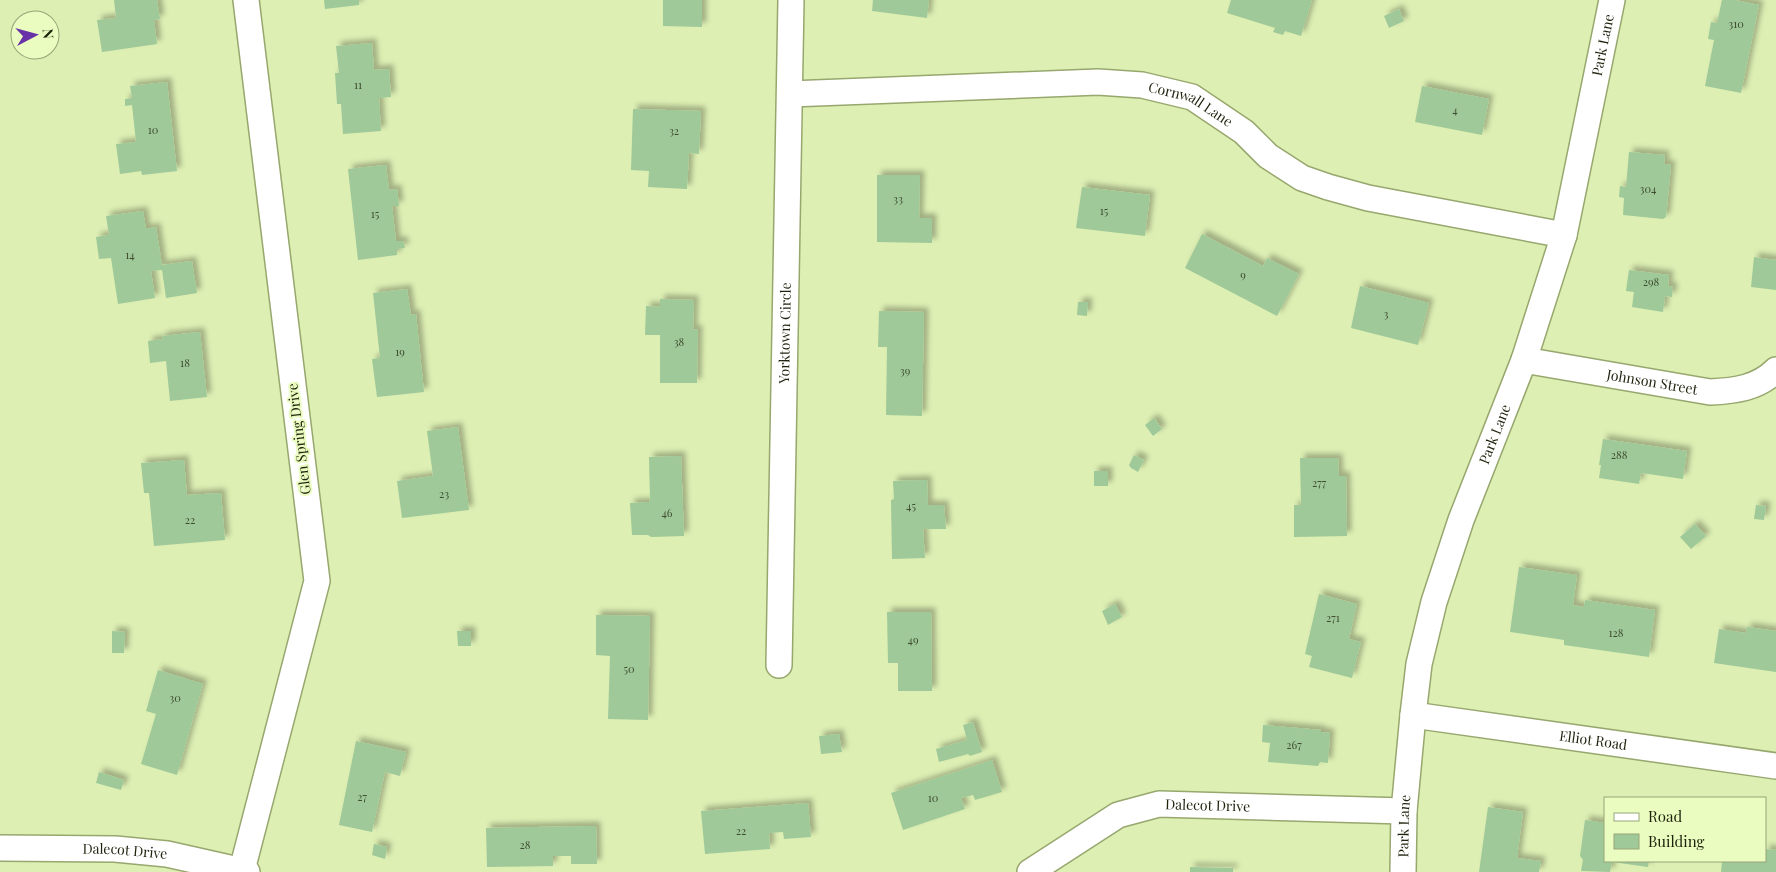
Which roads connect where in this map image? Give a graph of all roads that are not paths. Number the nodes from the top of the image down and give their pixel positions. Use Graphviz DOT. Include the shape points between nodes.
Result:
graph roads {
  1 [pos="246,0"];
  2 [pos="791,0"];
  3 [pos="1612,0"];
  4 [pos="790,94"];
  5 [pos="1564,235"];
  6 [pos="1524,360"];
  7 [pos="1776,370"];
  8 [pos="780,665"];
  9 [pos="1413,715"];
  10 [pos="1776,766"];
  11 [pos="1404,811"];
  12 [pos="0,848"];
  13 [pos="245,871"];
  14 [pos="1030,872"];
  15 [pos="1403,872"];
  1 -- 13 [label="street, Glen Spring Drive" via="317,581"];
  2 -- 4 [label="street, Yorktown Circle"];
  3 -- 5 [label="street, Park Lane"];
  4 -- 5 [label="street, Cornwall Lane" via="1098,82 1142,85 1192,97 1244,132 1268,156 1302,178 1368,198"];
  4 -- 8 [label="street, Yorktown Circle"];
  5 -- 6 [label="street, Park Lane"];
  6 -- 7 [label="street, Johnson Street" via="1710,392 1754,385"];
  6 -- 9 [label="street, Park Lane" via="1461,520 1434,602"];
  9 -- 10 [label="street, Elliot Road"];
  9 -- 11 [label="street, Park Lane"];
  11 -- 14 [label="street, Dalecot Drive" via="1159,804 1118,815"];
  11 -- 15 [label="street, Park Lane"];
  12 -- 13 [label="street, Dalecot Drive" via="115,849 167,854"];
}
